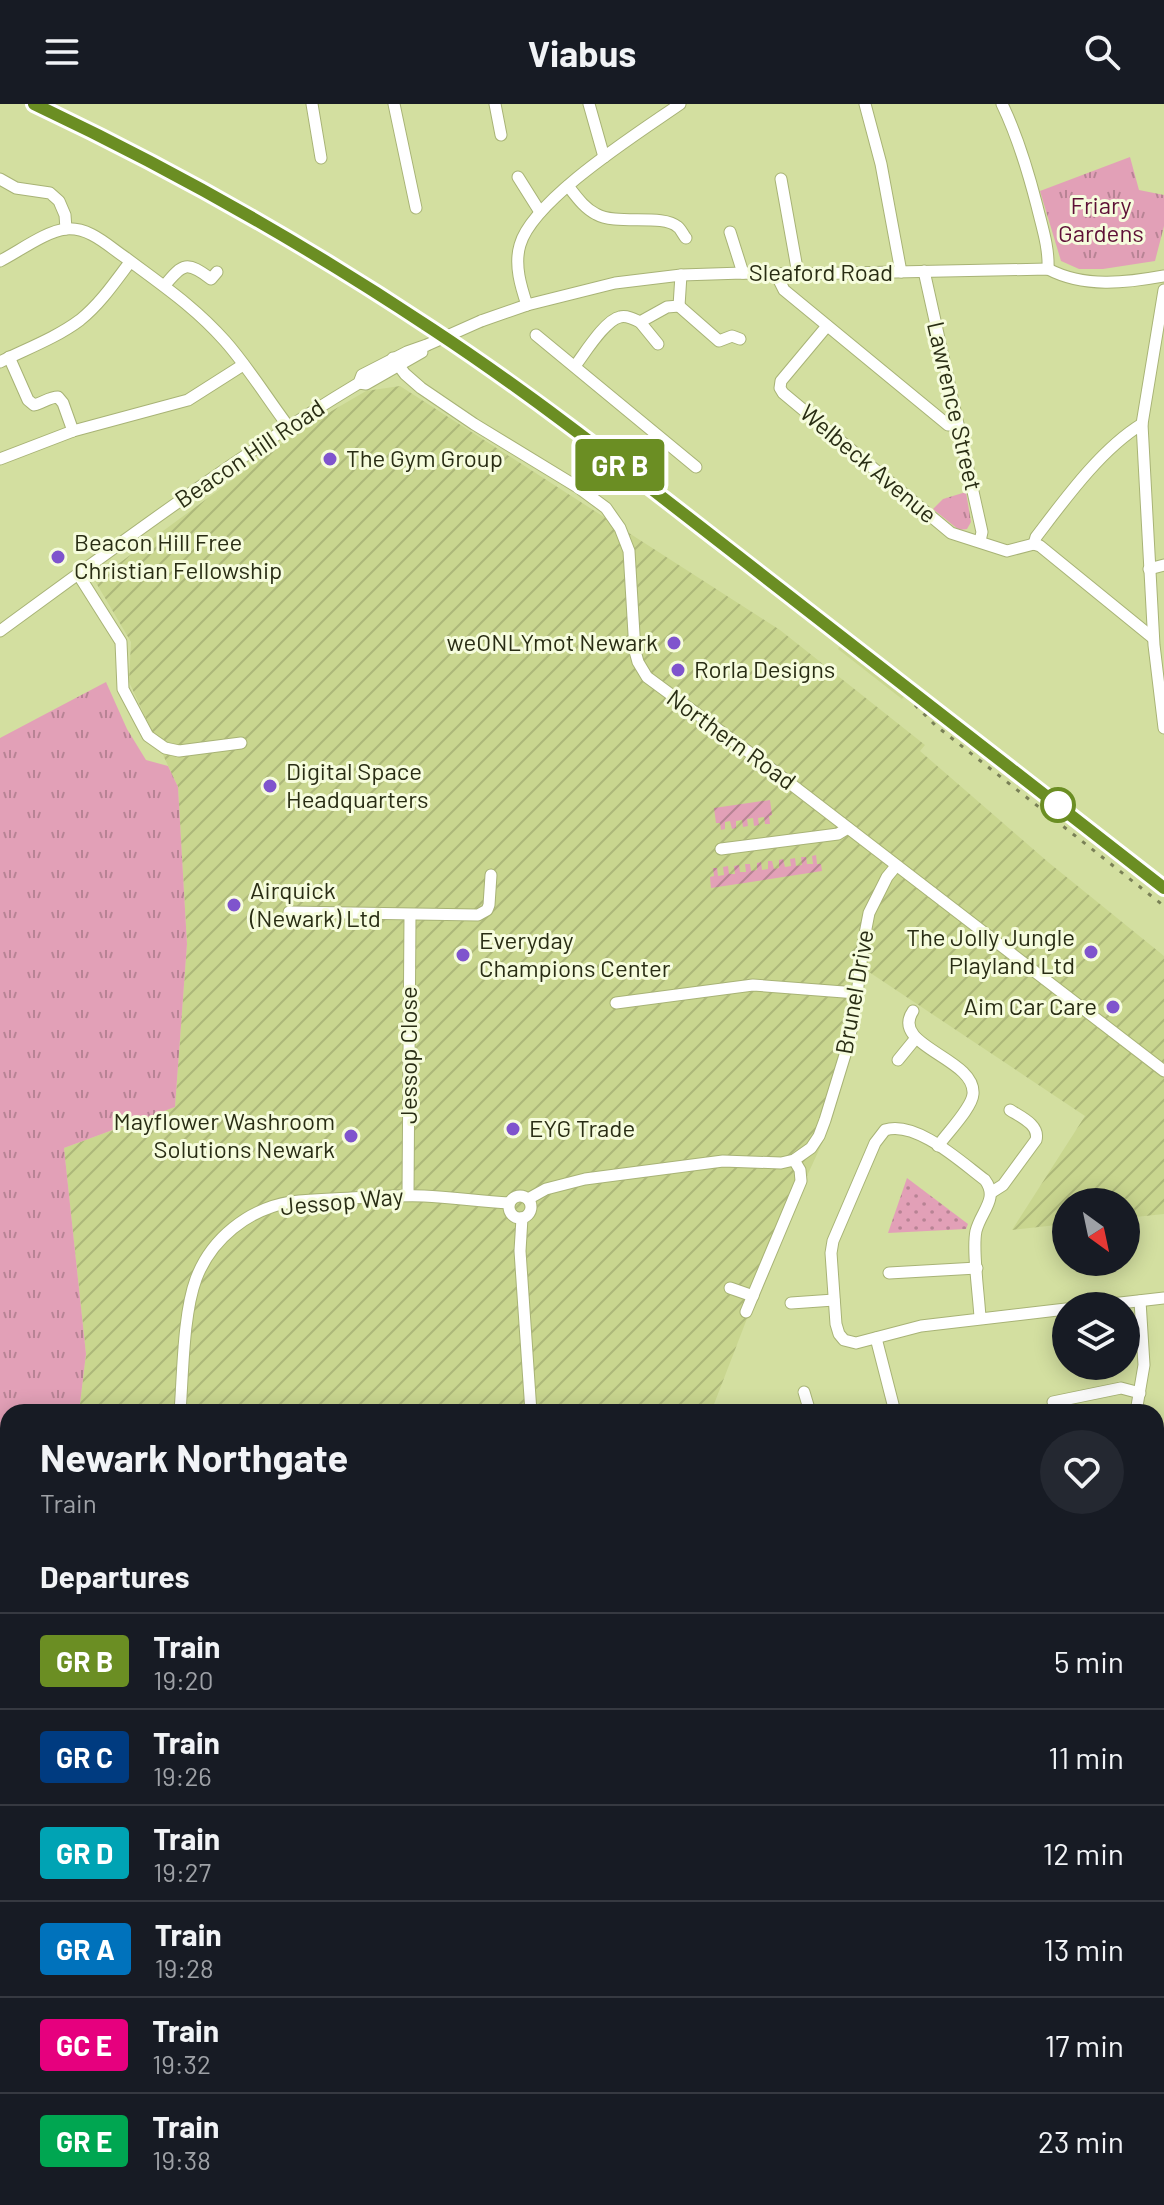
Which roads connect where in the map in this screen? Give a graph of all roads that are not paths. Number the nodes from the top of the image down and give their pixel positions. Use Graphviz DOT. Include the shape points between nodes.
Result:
graph roads {
  1 [pos="312,104"];
  2 [pos="394,104"];
  3 [pos="495,104"];
  4 [pos="589,104"];
  5 [pos="680,104"];
  6 [pos="865,104"];
  7 [pos="1002,104"];
  8 [pos="501,135"];
  9 [pos="604,157"];
  10 [pos="321,158"];
  11 [pos="518,177"];
  12 [pos="0,179"];
  13 [pos="781,179"];
  14 [pos="568,186"];
  15 [pos="416,208"];
  16 [pos="540,212"];
  17 [pos="66,229"];
  18 [pos="730,232"];
  19 [pos="686,238"];
  20 [pos="0,261"];
  21 [pos="130,262"];
  22 [pos="1048,269"];
  23 [pos="924,271"];
  24 [pos="217,272"];
  25 [pos="901,272"];
  26 [pos="743,273"];
  27 [pos="776,274"];
  28 [pos="798,274"];
  29 [pos="681,275"];
  30 [pos="1164,276"];
  31 [pos="165,285"];
  32 [pos="1164,290"];
  33 [pos="527,305"];
  34 [pos="679,306"];
  35 [pos="640,322"];
  36 [pos="827,326"];
  37 [pos="536,335"];
  38 [pos="740,339"];
  39 [pos="658,344"];
  40 [pos="428,348"];
  41 [pos="5,360"];
  42 [pos="396,362"];
  43 [pos="243,365"];
  44 [pos="575,366"];
  45 [pos="421,388"];
  46 [pos="1142,424"];
  47 [pos="958,425"];
  48 [pos="288,426"];
  49 [pos="73,431"];
  50 [pos="0,459"];
  51 [pos="696,467"];
  52 [pos="980,541"];
  53 [pos="1034,544"];
  54 [pos="1164,565"];
  55 [pos="1149,569"];
  56 [pos="78,574"];
  57 [pos="0,631"];
  58 [pos="1157,642"];
  59 [pos="1164,728"];
  60 [pos="241,743"];
  61 [pos="848,828"];
  62 [pos="721,849"];
  63 [pos="896,866"];
  64 [pos="491,875"];
  65 [pos="289,912"];
  66 [pos="410,915"];
  67 [pos="857,993"];
  68 [pos="616,1003"];
  69 [pos="913,1011"];
  70 [pos="916,1038"];
  71 [pos="898,1060"];
  72 [pos="1164,1071"];
  73 [pos="1010,1110"];
  74 [pos="938,1146"];
  75 [pos="794,1160"];
  76 [pos="992,1192"];
  77 [pos="408,1195"];
  78 [pos="528,1199"];
  79 [pos="509,1203"];
  80 [pos="522,1218"];
  81 [pos="977,1268"];
  82 [pos="889,1273"];
  83 [pos="730,1288"];
  84 [pos="753,1296"];
  85 [pos="1164,1298"];
  86 [pos="834,1300"];
  87 [pos="1140,1301"];
  88 [pos="791,1303"];
  89 [pos="1052,1310"];
  90 [pos="746,1312"];
  91 [pos="980,1318"];
  92 [pos="876,1338"];
  93 [pos="804,1392"];
  94 [pos="1140,1393"];
  95 [pos="1053,1402"];
  96 [pos="181,1404"];
  97 [pos="530,1404"];
  98 [pos="808,1404"];
  99 [pos="893,1404"];
  100 [pos="1138,1404"];
  1 -- 10 [label="street"];
  2 -- 15 [label="street"];
  3 -- 8 [label="street"];
  4 -- 9 [label="street"];
  5 -- 9 [label="street"];
  6 -- 25 [label="street"];
  7 -- 22 [label="street" via="1031,182 1049,251"];
  9 -- 14 [label="street"];
  11 -- 16 [label="street"];
  12 -- 17 [label="street" via="16,188 50,193 59,201"];
  13 -- 28 [label="street"];
  14 -- 16 [label="street"];
  14 -- 19 [label="street" via="597,215 669,222"];
  16 -- 33 [label="street" via="519,247"];
  17 -- 20 [label="street"];
  17 -- 21 [label="street" via="94,235"];
  18 -- 26 [label="street"];
  21 -- 31 [label="street"];
  21 -- 41 [label="street" via="80,320"];
  22 -- 23 [label="street, Sleaford Road"];
  22 -- 30 [label="street, Sleaford Road" via="1110,283"];
  23 -- 25 [label="street, Sleaford Road"];
  23 -- 47 [label="street, Lawrence Street"];
  24 -- 31 [label="street" via="211,279 185,266"];
  25 -- 28 [label="street, Sleaford Road"];
  26 -- 27 [label="street, Sleaford Road"];
  26 -- 29 [label="street, Sleaford Road"];
  27 -- 28 [label="street, Sleaford Road"];
  27 -- 36 [label="street" via="784,290"];
  29 -- 33 [label="street, Sleaford Road" via="615,283"];
  29 -- 34 [label="street"];
  31 -- 43 [label="street"];
  32 -- 46 [label="street"];
  33 -- 40 [label="street, Sleaford Road, bridge" via="456,331"];
  34 -- 35 [label="street"];
  34 -- 38 [label="street" via="719,341"];
  35 -- 39 [label="street"];
  35 -- 44 [label="street" via="620,317 605,327"];
  36 -- 47 [label="street" via="948,425"];
  36 -- 52 [label="street, Welbeck Avenue" via="781,381 783,393 951,533"];
  37 -- 44 [label="street"];
  40 -- 42 [label="street"];
  40 -- 45 [label="street" via="416,365"];
  41 -- 49 [label="street" via="34,405 58,397"];
  42 -- 45 [label="street, Northern Road"];
  42 -- 48 [label="street, Beacon Hill Road"];
  43 -- 48 [label="street"];
  43 -- 49 [label="street" via="188,400"];
  44 -- 51 [label="street"];
  45 -- 61 [label="street, Northern Road" via="606,508 629,551 635,651 643,672"];
  46 -- 53 [label="street" via="1072,490"];
  46 -- 55 [label="street"];
  47 -- 52 [label="street, Lawrence Street"];
  48 -- 56 [label="street, Beacon Hill Road"];
  49 -- 50 [label="street"];
  52 -- 53 [label="street, Welbeck Avenue" via="1007,551"];
  53 -- 58 [label="street"];
  54 -- 55 [label="street"];
  55 -- 58 [label="street"];
  56 -- 57 [label="street, Beacon Hill Road"];
  56 -- 60 [label="street" via="121,642 123,689 148,736 179,751"];
  58 -- 59 [label="street"];
  61 -- 62 [label="street" via="838,834"];
  61 -- 63 [label="street, Northern Road"];
  63 -- 67 [label="street, Brunel Drive" via="869,913"];
  63 -- 72 [label="street, Northern Road"];
  64 -- 66 [label="street" via="491,899 483,913"];
  65 -- 66 [label="street"];
  66 -- 77 [label="street, Jessop Close"];
  67 -- 68 [label="street" via="753,985"];
  67 -- 75 [label="street, Brunel Drive" via="843,1062 819,1136"];
  69 -- 70 [label="street" via="908,1022"];
  70 -- 71 [label="street"];
  70 -- 74 [label="street" via="965,1074 973,1088 972,1099"];
  73 -- 76 [label="street" via="1038,1134 1003,1185"];
  74 -- 76 [label="street" via="985,1180"];
  74 -- 86 [label="street" via="901,1128 885,1130 877,1138 833,1241"];
  75 -- 78 [label="street" via="723,1161 585,1179"];
  75 -- 84 [label="street" via="801,1181"];
  76 -- 81 [label="street" via="975,1235"];
  77 -- 79 [label="street, Jessop Way"];
  77 -- 96 [label="street, Jessop Way" via="288,1202 224,1235 205,1259 190,1298"];
  78 -- 79 [label="street" via="517,1196"];
  78 -- 80 [label="street" via="531,1211"];
  79 -- 80 [label="street" via="514,1217"];
  80 -- 97 [label="street"];
  81 -- 82 [label="street"];
  81 -- 91 [label="street"];
  83 -- 84 [label="street"];
  84 -- 90 [label="street"];
  85 -- 87 [label="street"];
  86 -- 88 [label="street"];
  86 -- 92 [label="street" via="844,1340"];
  87 -- 94 [label="street"];
  89 -- 91 [label="street"];
  91 -- 92 [label="street"];
  92 -- 99 [label="street"];
  93 -- 98 [label="street"];
  94 -- 95 [label="street" via="1121,1388"];
  94 -- 100 [label="street"];
}
